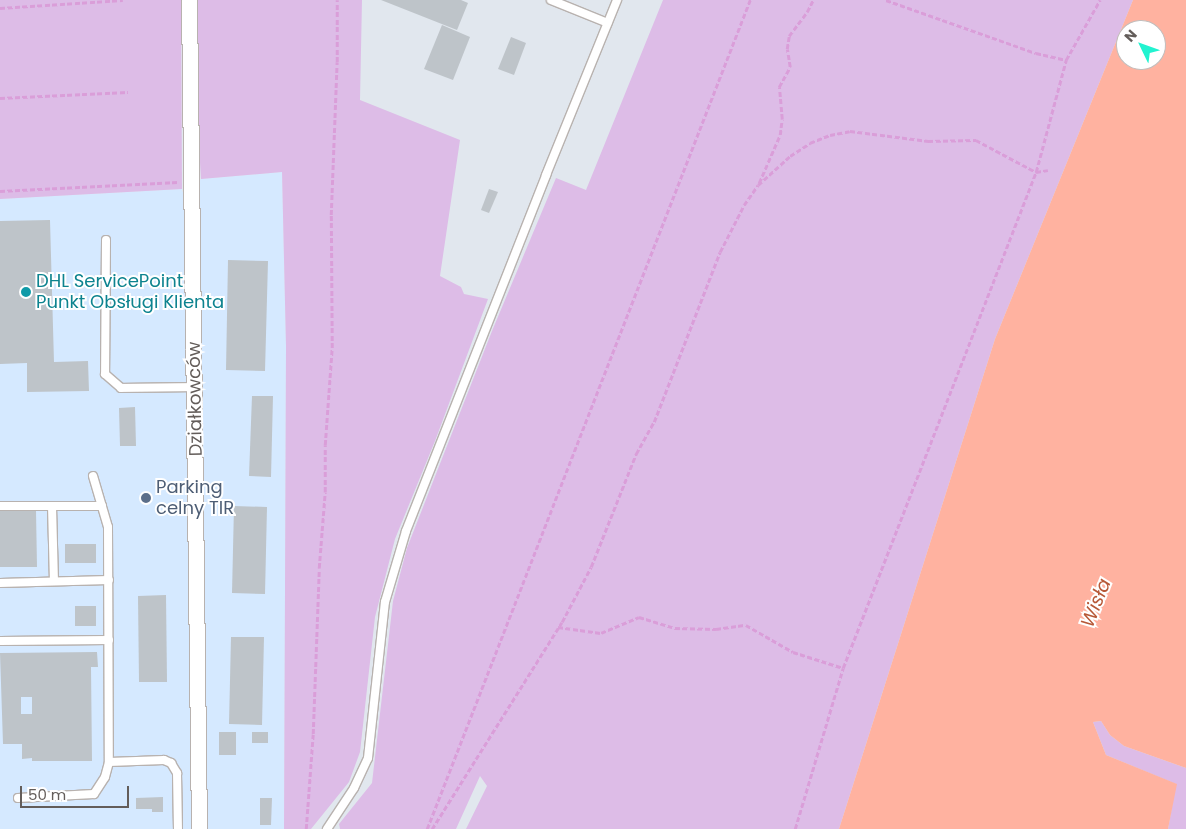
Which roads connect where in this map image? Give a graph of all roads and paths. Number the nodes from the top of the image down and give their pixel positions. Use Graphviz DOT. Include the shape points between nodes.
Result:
graph roads {
  1 [pos="123,0"];
  2 [pos="189,0"];
  3 [pos="337,0"];
  4 [pos="551,0"];
  5 [pos="617,0"];
  6 [pos="750,0"];
  7 [pos="813,0"];
  8 [pos="886,0"];
  9 [pos="1100,0"];
  10 [pos="0,8"];
  11 [pos="608,23"];
  12 [pos="1066,60"];
  13 [pos="128,92"];
  14 [pos="0,98"];
  15 [pos="1048,170"];
  16 [pos="1036,172"];
  17 [pos="192,182"];
  18 [pos="758,185"];
  19 [pos="0,191"];
  20 [pos="106,240"];
  21 [pos="195,387"];
  22 [pos="93,476"];
  23 [pos="0,506"];
  24 [pos="52,506"];
  25 [pos="102,506"];
  26 [pos="108,580"];
  27 [pos="54,581"];
  28 [pos="0,583"];
  29 [pos="558,627"];
  30 [pos="109,640"];
  31 [pos="0,641"];
  32 [pos="843,668"];
  33 [pos="110,762"];
  34 [pos="18,798"];
  35 [pos="178,829"];
  36 [pos="199,829"];
  37 [pos="306,829"];
  38 [pos="327,829"];
  39 [pos="427,829"];
  40 [pos="432,829"];
  41 [pos="795,829"];
  1 -- 10 [label="path"];
  2 -- 17 [label="street, Działkowców"];
  3 -- 37 [label="path" via="338,62 331,215 332,348 325,445 326,492 319,568 314,734"];
  4 -- 11 [label="lane"];
  5 -- 11 [label="lane"];
  6 -- 39 [label="path"];
  7 -- 18 [label="path" via="789,36 786,49 790,67 779,87 780,135"];
  8 -- 12 [label="path" via="1036,53"];
  9 -- 12 [label="path"];
  11 -- 38 [label="lane" via="406,531 385,602 368,758 354,788"];
  12 -- 16 [label="path"];
  13 -- 14 [label="path"];
  15 -- 16 [label="path"];
  16 -- 18 [label="path" via="976,140 928,141 850,131 810,142"];
  16 -- 32 [label="path"];
  17 -- 19 [label="path"];
  17 -- 21 [label="street, Działkowców"];
  18 -- 29 [label="path" via="720,252 654,422 636,454 591,567"];
  20 -- 21 [label="lane" via="104,374 122,388"];
  21 -- 36 [label="street, Działkowców"];
  22 -- 25 [label="lane"];
  23 -- 24 [label="lane"];
  24 -- 25 [label="lane"];
  24 -- 27 [label="lane"];
  25 -- 26 [label="lane" via="108,527"];
  26 -- 27 [label="lane"];
  26 -- 30 [label="lane"];
  27 -- 28 [label="lane"];
  29 -- 32 [label="path" via="601,633 639,617 675,628 716,629 746,625 793,652"];
  29 -- 40 [label="path"];
  30 -- 31 [label="lane"];
  30 -- 33 [label="lane"];
  32 -- 41 [label="path"];
  33 -- 34 [label="lane" via="94,794"];
  33 -- 35 [label="lane" via="164,760 171,763 177,773"];
}
